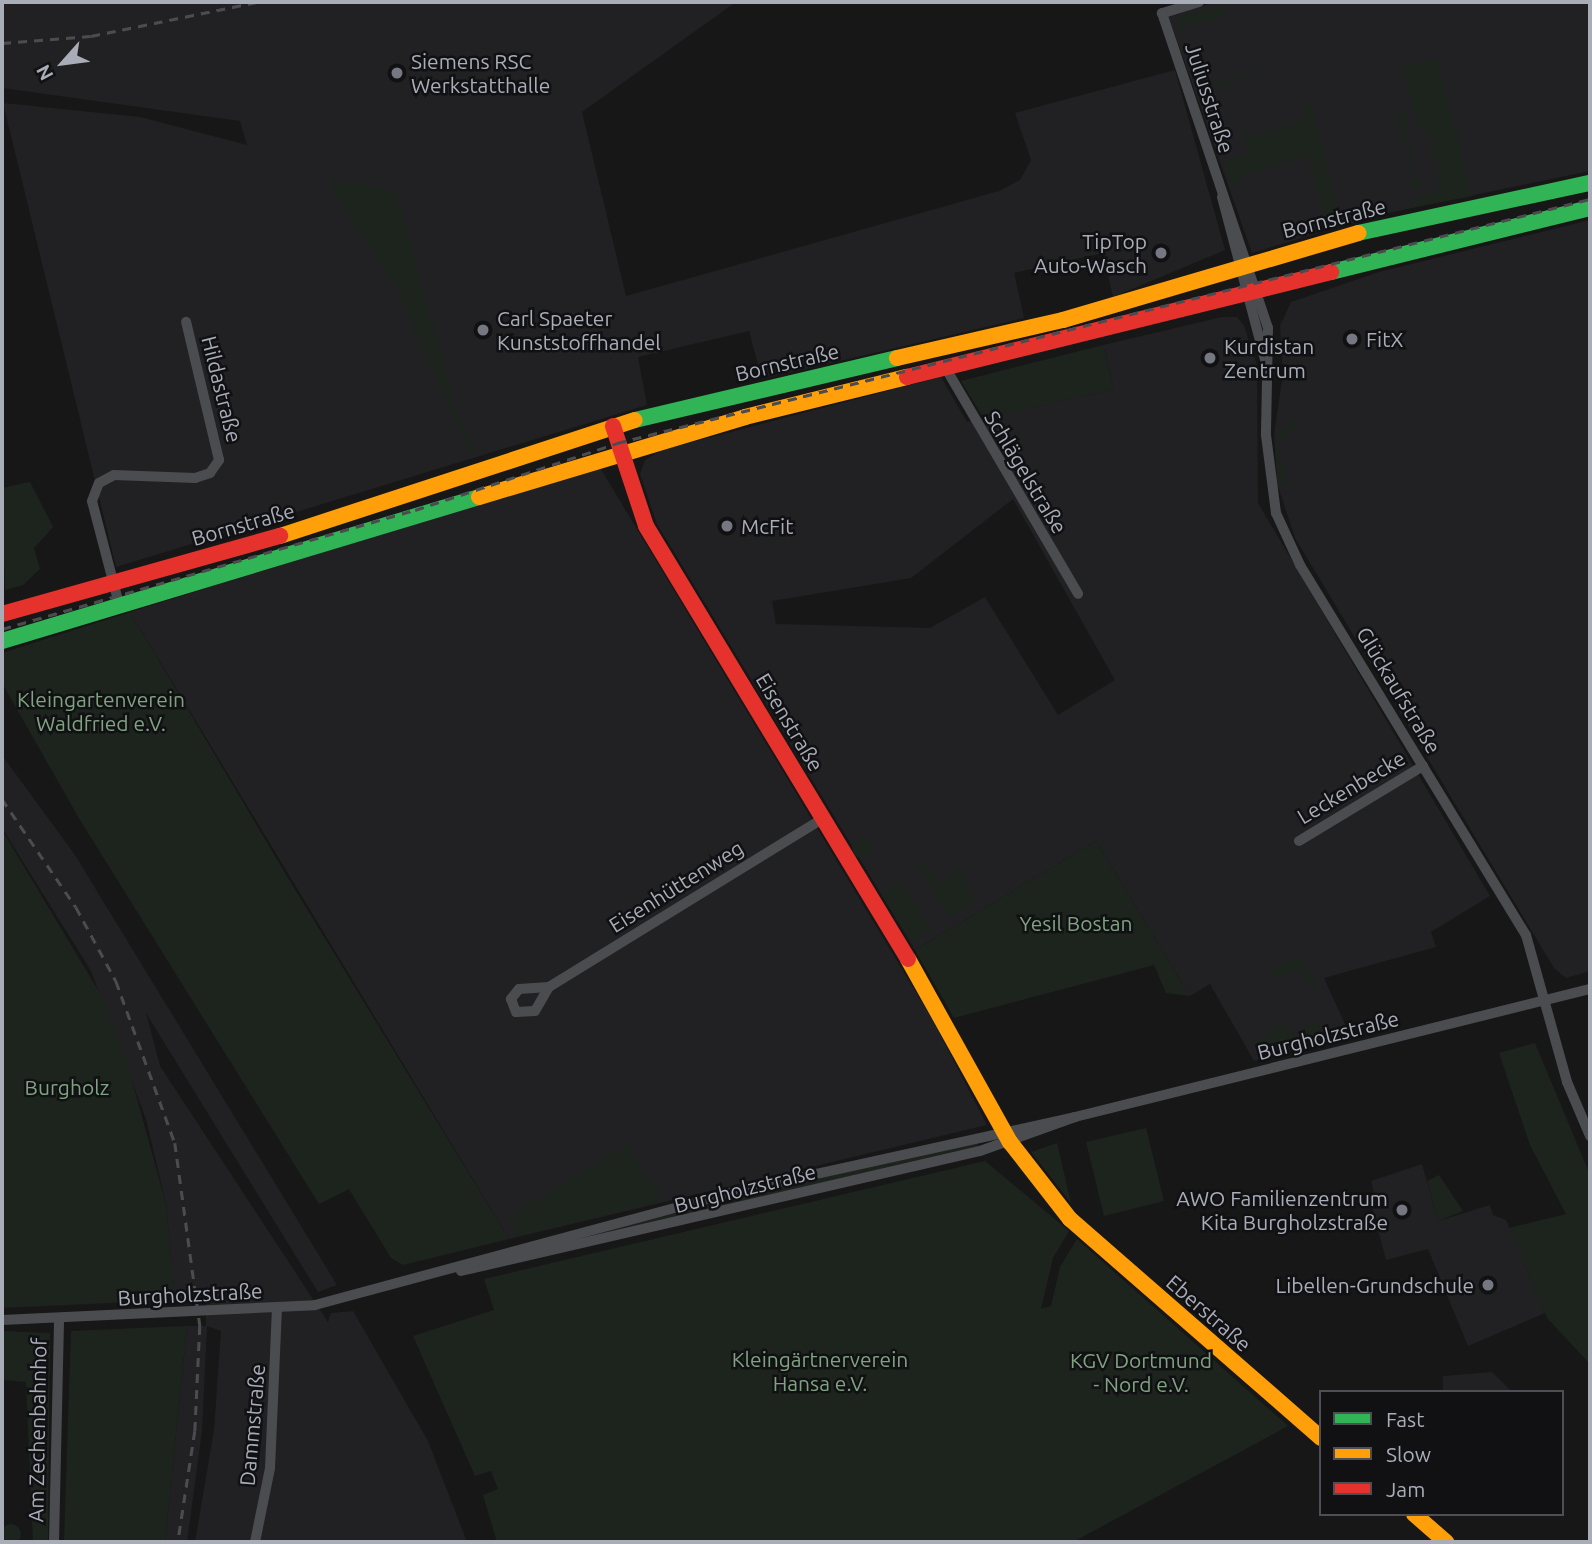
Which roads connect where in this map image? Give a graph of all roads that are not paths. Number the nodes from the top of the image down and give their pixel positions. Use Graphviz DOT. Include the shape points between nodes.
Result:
graph roads {
  1 [pos="1199,2"];
  2 [pos="1590,183"];
  3 [pos="1590,208"];
  4 [pos="1244,265"];
  5 [pos="1252,296"];
  6 [pos="186,322"];
  7 [pos="945,368"];
  8 [pos="613,426"];
  9 [pos="620,453"];
  10 [pos="113,579"];
  11 [pos="1077,594"];
  12 [pos="119,604"];
  13 [pos="2,614"];
  14 [pos="2,641"];
  15 [pos="1423,766"];
  16 [pos="824,818"];
  17 [pos="1299,841"];
  18 [pos="549,987"];
  19 [pos="1590,989"];
  20 [pos="1545,1000"];
  21 [pos="1590,1136"];
  22 [pos="1002,1137"];
  23 [pos="485,1263"];
  24 [pos="277,1309"];
  25 [pos="59,1318"];
  26 [pos="2,1320"];
  27 [pos="1319,1436"];
  28 [pos="1416,1516"];
  29 [pos="54,1542"];
  30 [pos="255,1542"];
  31 [pos="1446,1542"];
  1 -- 4 [label="street, Juliusstraße" via="1162,13"];
  2 -- 4 [label="main road, Bornstraße"];
  3 -- 5 [label="main road, Bornstraße"];
  4 -- 5 [label="street, Juliusstraße"];
  4 -- 8 [label="main road, Bornstraße" via="1063,320"];
  5 -- 7 [label="main road, Bornstraße"];
  5 -- 15 [label="street, Glückaufstraße" via="1271,387 1268,480 1280,524"];
  6 -- 10 [label="street, Hildastraße" via="219,460 195,478 114,475 99,483 92,501"];
  7 -- 9 [label="main road, Bornstraße"];
  7 -- 11 [label="street, Schlägelstraße"];
  8 -- 9 [label="main road, Eisenstraße"];
  8 -- 10 [label="main road, Bornstraße" via="306,528"];
  9 -- 12 [label="main road, Bornstraße"];
  9 -- 16 [label="main road, Eisenstraße" via="646,526"];
  10 -- 12 [label="street, Hildastraße"];
  10 -- 13 [label="main road, Bornstraße"];
  12 -- 14 [label="main road, Bornstraße"];
  15 -- 17 [label="street, Leckenbecke"];
  15 -- 20 [label="street, Glückaufstraße" via="1526,935"];
  16 -- 18 [label="street, Eisenhüttenweg"];
  16 -- 22 [label="main road, Eisenstraße" via="950,1031"];
  19 -- 20 [label="street, Burgholzstraße"];
  20 -- 21 [label="street, Glückaufstraße" via="1567,1082"];
  20 -- 22 [label="street, Burgholzstraße"];
  22 -- 23 [label="street, Burgholzstraße"];
  22 -- 23 [label="street, Burgholzstraße"];
  22 -- 27 [label="main road, Eberstraße" via="1070,1219"];
  23 -- 24 [label="street, Burgholzstraße"];
  24 -- 25 [label="street, Burgholzstraße"];
  24 -- 30 [label="street, Dammstraße" via="270,1468"];
  25 -- 26 [label="street, Burgholzstraße"];
  25 -- 29 [label="street, Am Zechenbahnhof"];
  28 -- 31 [label="main road"];
}
